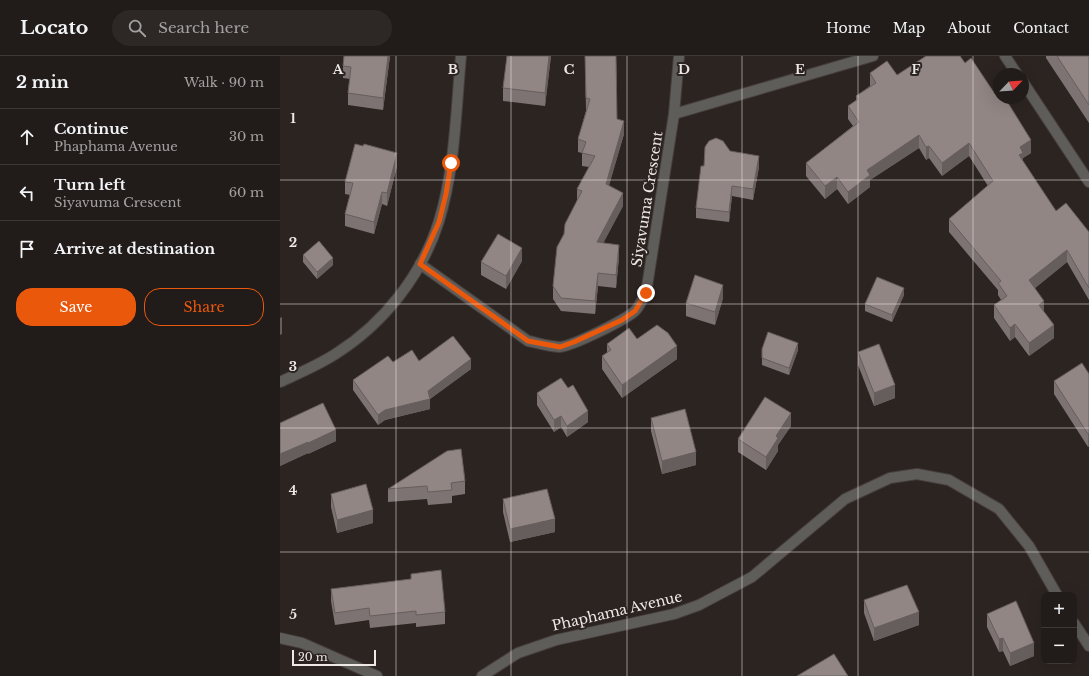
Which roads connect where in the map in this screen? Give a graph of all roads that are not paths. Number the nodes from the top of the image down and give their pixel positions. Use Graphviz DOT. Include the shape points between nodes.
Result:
graph roads {
  1 [pos="461,56"];
  2 [pos="679,56"];
  3 [pos="873,56"];
  4 [pos="1005,56"];
  5 [pos="1014,68"];
  6 [pos="1029,91"];
  7 [pos="674,114"];
  8 [pos="1089,182"];
  9 [pos="420,264"];
  10 [pos="280,382"];
  11 [pos="1055,592"];
  12 [pos="1077,628"];
  13 [pos="280,638"];
  14 [pos="1089,646"];
  15 [pos="376,676"];
  16 [pos="482,676"];
  1 -- 9 [label="street" via="446,194 439,222"];
  2 -- 7 [label="street, Siyavuma Crescent"];
  3 -- 7 [label="street"];
  4 -- 5 [label="street"];
  6 -- 8 [label="street"];
  7 -- 9 [label="street, Siyavuma Crescent" via="646,293 635,311 622,320 560,347 528,341"];
  9 -- 10 [label="street" via="398,297 359,337 336,353"];
  11 -- 16 [label="street, Phaphama Avenue" via="1028,546 999,509 949,480 917,474 890,478 845,499 752,577 699,605 674,614 556,640 518,653"];
  12 -- 14 [label="street"];
  13 -- 15 [label="street" via="302,643"];
}
